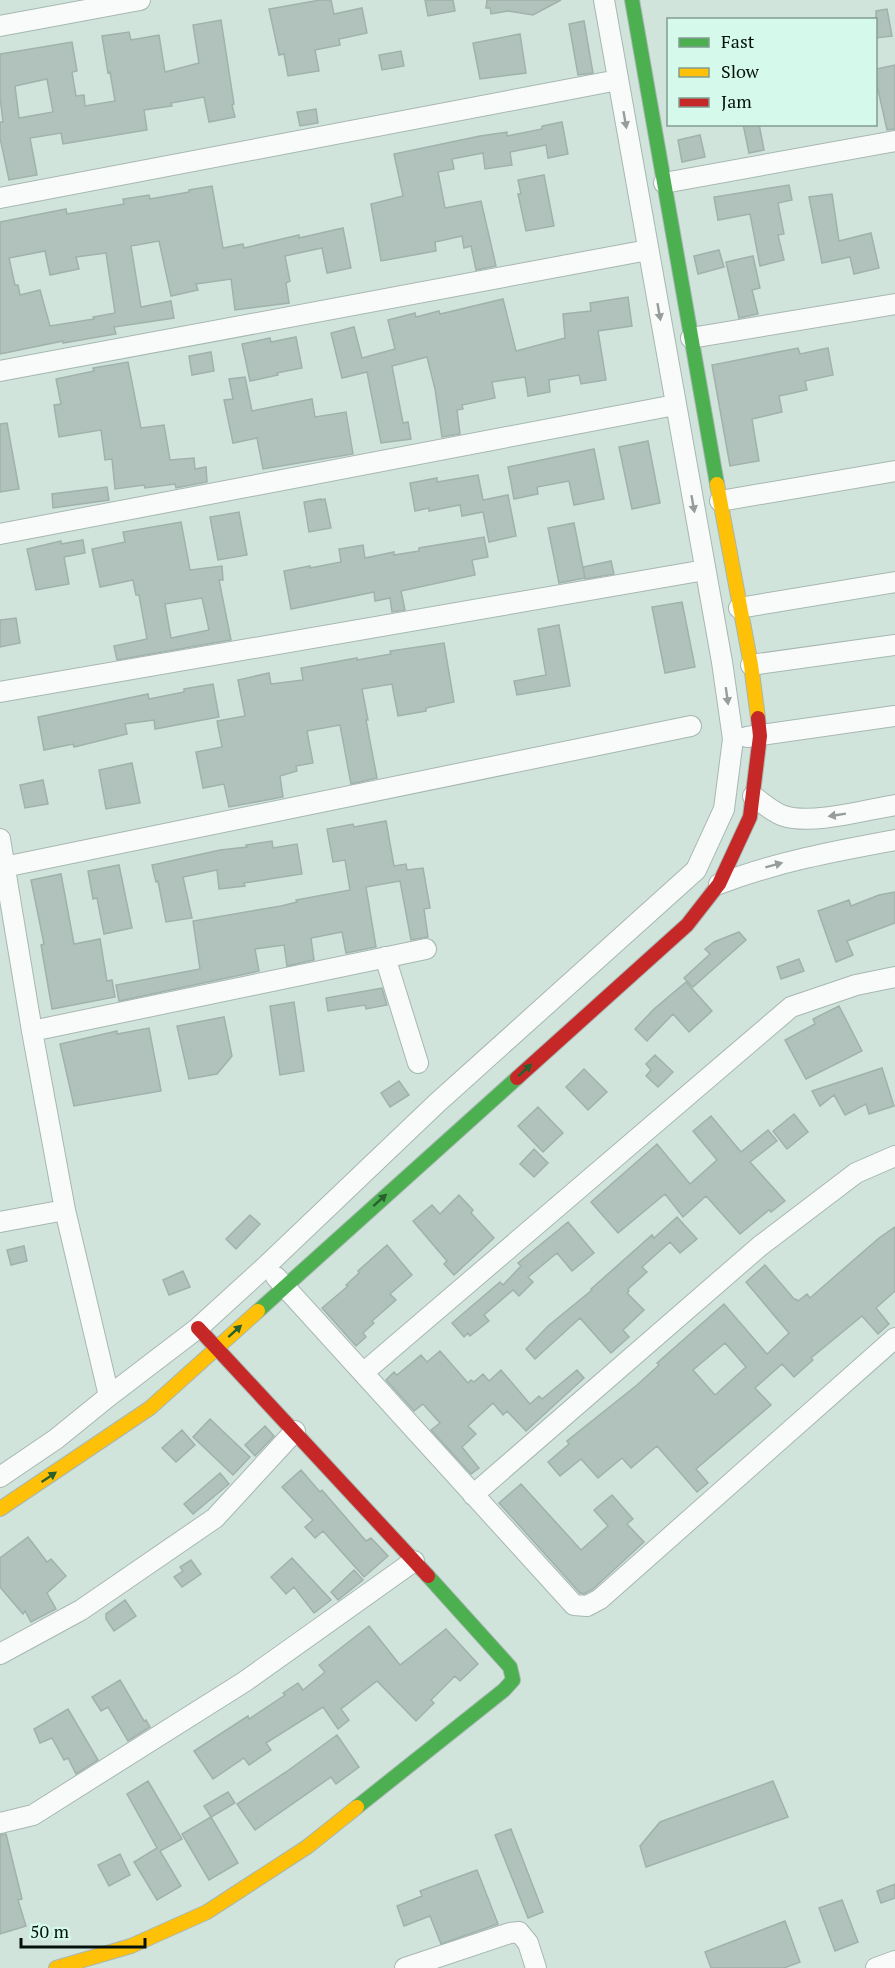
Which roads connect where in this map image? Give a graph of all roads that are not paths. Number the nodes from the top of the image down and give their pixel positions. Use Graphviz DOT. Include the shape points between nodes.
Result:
graph roads {
  1 [pos="140,0"];
  2 [pos="604,0"];
  3 [pos="632,0"];
  4 [pos="0,26"];
  5 [pos="618,80"];
  6 [pos="895,141"];
  7 [pos="664,183"];
  8 [pos="0,198"];
  9 [pos="648,250"];
  10 [pos="895,304"];
  11 [pos="691,338"];
  12 [pos="0,371"];
  13 [pos="675,405"];
  14 [pos="895,471"];
  15 [pos="720,501"];
  16 [pos="0,534"];
  17 [pos="705,570"];
  18 [pos="895,582"];
  19 [pos="739,608"];
  20 [pos="895,645"];
  21 [pos="751,665"];
  22 [pos="0,692"];
  23 [pos="895,716"];
  24 [pos="691,726"];
  25 [pos="760,736"];
  26 [pos="733,739"];
  27 [pos="753,796"];
  28 [pos="895,805"];
  29 [pos="0,839"];
  30 [pos="895,840"];
  31 [pos="2,868"];
  32 [pos="719,884"];
  33 [pos="426,949"];
  34 [pos="385,957"];
  35 [pos="895,977"];
  36 [pos="32,1031"];
  37 [pos="418,1063"];
  38 [pos="895,1156"];
  39 [pos="64,1210"];
  40 [pos="1,1218"];
  41 [pos="266,1266"];
  42 [pos="285,1286"];
  43 [pos="198,1328"];
  44 [pos="895,1338"];
  45 [pos="216,1348"];
  46 [pos="363,1373"];
  47 [pos="109,1396"];
  48 [pos="295,1431"];
  49 [pos="0,1477"];
  50 [pos="473,1495"];
  51 [pos="0,1509"];
  52 [pos="414,1561"];
  53 [pos="0,1654"];
  54 [pos="0,1823"];
  55 [pos="895,1961"];
  56 [pos="56,1968"];
  57 [pos="405,1968"];
  58 [pos="536,1968"];
  59 [pos="876,1968"];
  1 -- 4 [label="street"];
  2 -- 5 [label="street"];
  3 -- 7 [label="street"];
  5 -- 8 [label="street"];
  5 -- 9 [label="street, one-way"];
  6 -- 7 [label="street"];
  7 -- 11 [label="street"];
  9 -- 12 [label="street"];
  9 -- 13 [label="street, one-way"];
  10 -- 11 [label="street"];
  11 -- 15 [label="street"];
  13 -- 16 [label="street"];
  13 -- 17 [label="street, one-way"];
  14 -- 15 [label="street"];
  15 -- 19 [label="street"];
  17 -- 22 [label="street"];
  17 -- 26 [label="street, one-way"];
  18 -- 19 [label="street"];
  19 -- 21 [label="street"];
  20 -- 21 [label="street"];
  21 -- 25 [label="street"];
  23 -- 25 [label="street"];
  24 -- 31 [label="street"];
  25 -- 26 [label="street"];
  25 -- 27 [label="street"];
  26 -- 41 [label="street" via="724,809 696,870 437,1103"];
  28 -- 27 [label="street, one-way" via="797,819 773,811"];
  27 -- 32 [label="street" via="750,817"];
  29 -- 31 [label="street"];
  32 -- 30 [label="street, one-way" via="787,862"];
  31 -- 36 [label="street"];
  42 -- 32 [label="street, one-way" via="687,925"];
  33 -- 34 [label="street"];
  34 -- 36 [label="street"];
  34 -- 37 [label="street"];
  35 -- 46 [label="street" via="856,985 791,1007"];
  36 -- 39 [label="street"];
  38 -- 50 [label="street" via="856,1173 760,1246"];
  39 -- 40 [label="street"];
  39 -- 47 [label="street"];
  41 -- 42 [label="street"];
  41 -- 43 [label="street"];
  45 -- 42 [label="street, one-way"];
  42 -- 46 [label="street"];
  43 -- 45 [label="street"];
  43 -- 47 [label="street"];
  44 -- 50 [label="street" via="600,1599 587,1606 574,1605"];
  45 -- 48 [label="street"];
  51 -- 45 [label="street, one-way" via="150,1408"];
  46 -- 50 [label="street"];
  47 -- 49 [label="street"];
  48 -- 52 [label="street"];
  48 -- 53 [label="street" via="214,1518 81,1610"];
  52 -- 54 [label="street" via="244,1682 33,1815"];
  52 -- 56 [label="street" via="510,1667 513,1680 307,1847 207,1912 131,1946"];
  55 -- 59 [label="street"];
  57 -- 58 [label="street" via="519,1932 528,1942"];
}
